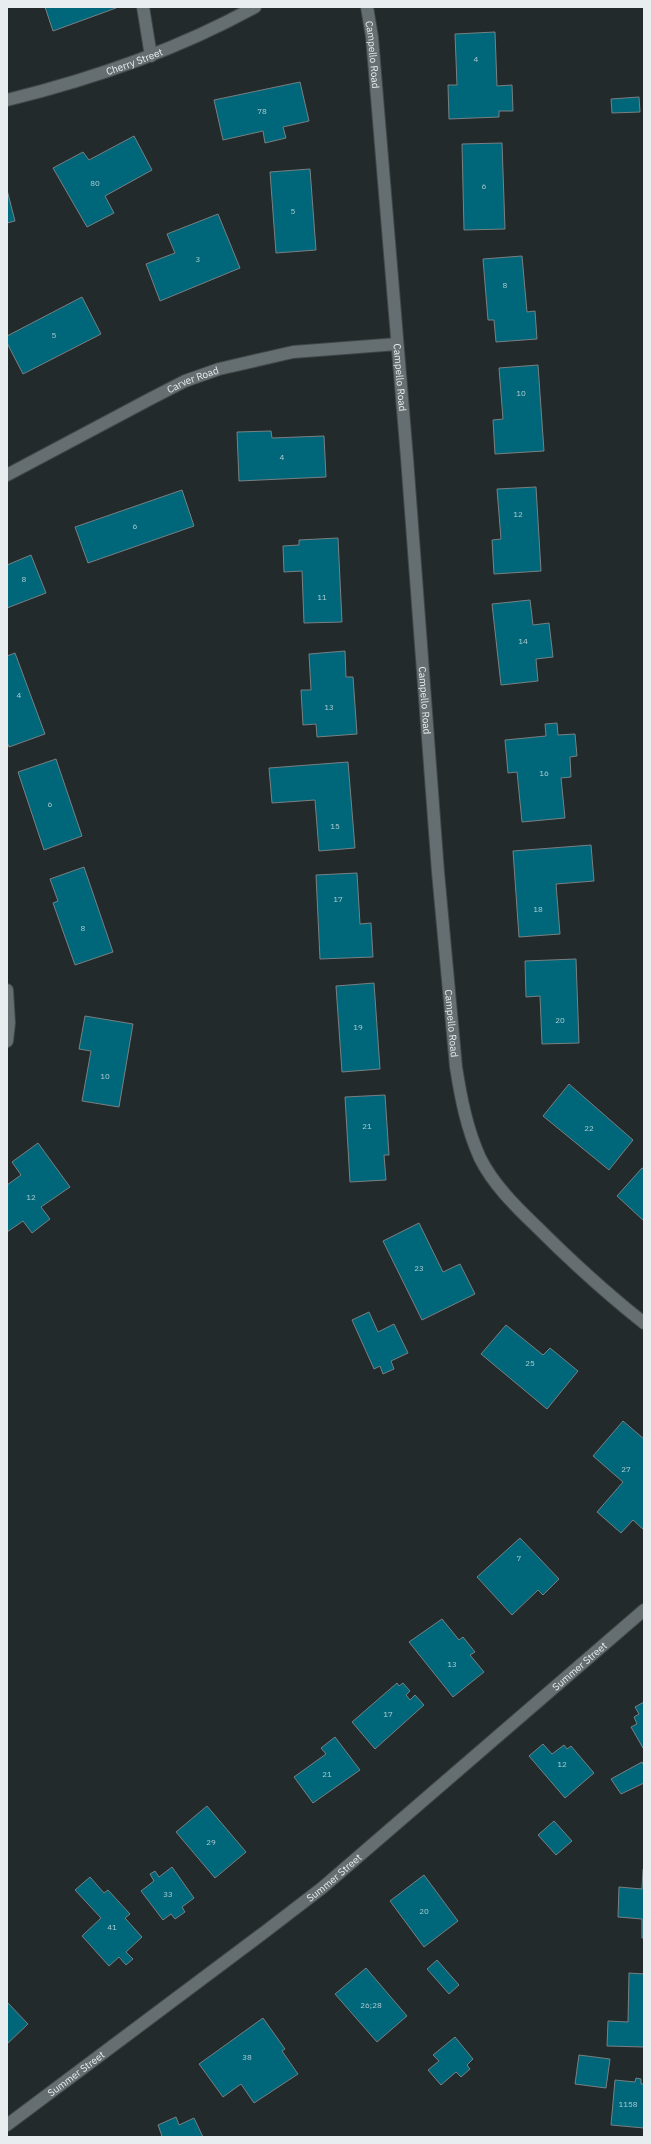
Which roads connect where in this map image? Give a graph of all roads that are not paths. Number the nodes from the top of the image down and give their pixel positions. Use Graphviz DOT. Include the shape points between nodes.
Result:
graph roads {
  1 [pos="143,7"];
  2 [pos="255,7"];
  3 [pos="367,7"];
  4 [pos="151,56"];
  5 [pos="7,100"];
  6 [pos="397,344"];
  7 [pos="7,475"];
  8 [pos="7,990"];
  9 [pos="7,1041"];
  10 [pos="644,1323"];
  11 [pos="644,1610"];
  12 [pos="7,2125"];
  1 -- 4 [label="street"];
  2 -- 4 [label="street, Cherry Street"];
  3 -- 6 [label="street, Campello Road" via="372,37"];
  4 -- 5 [label="street, Cherry Street" via="57,88"];
  6 -- 7 [label="street, Carver Road" via="293,352 219,369 185,381 150,398"];
  6 -- 10 [label="street, Campello Road" via="439,880 456,1068 468,1130 481,1159 497,1184 519,1209 599,1285"];
  8 -- 9 [label="street"];
  11 -- 12 [label="street, Summer Street" via="322,1888"];
}
